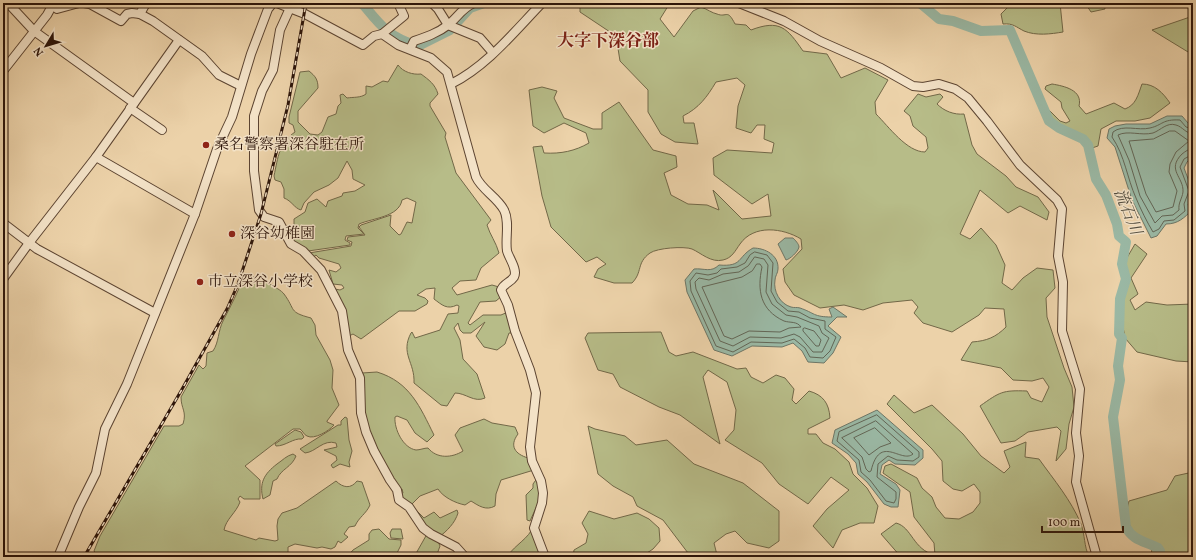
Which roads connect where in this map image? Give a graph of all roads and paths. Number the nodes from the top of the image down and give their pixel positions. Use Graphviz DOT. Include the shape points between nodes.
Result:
graph roads {
  1 [pos="8,3"];
  2 [pos="79,3"];
  3 [pos="84,3"];
  4 [pos="146,3"];
  5 [pos="273,3"];
  6 [pos="277,3"];
  7 [pos="398,3"];
  8 [pos="432,3"];
  9 [pos="474,3"];
  10 [pos="542,3"];
  11 [pos="739,3"];
  12 [pos="51,4"];
  13 [pos="290,8"];
  14 [pos="140,14"];
  15 [pos="451,27"];
  16 [pos="34,31"];
  17 [pos="382,34"];
  18 [pos="179,40"];
  19 [pos="410,49"];
  20 [pos="494,53"];
  21 [pos="3,71"];
  22 [pos="451,84"];
  23 [pos="241,86"];
  24 [pos="132,106"];
  25 [pos="162,130"];
  26 [pos="96,156"];
  27 [pos="195,214"];
  28 [pos="3,223"];
  29 [pos="29,243"];
  30 [pos="3,279"];
  31 [pos="155,313"];
  32 [pos="58,557"];
  33 [pos="464,557"];
  34 [pos="545,557"];
  35 [pos="1097,557"];
  1 -- 16 [label="street"];
  2 -- 12 [label="street" via="58,8"];
  3 -- 14 [label="street" via="121,21 127,14"];
  4 -- 14 [label="street"];
  5 -- 23 [label="street" via="268,9"];
  6 -- 13 [label="street"];
  7 -- 17 [label="street" via="404,16"];
  8 -- 15 [label="street"];
  9 -- 15 [label="street" via="465,6"];
  10 -- 20 [label="street"];
  11 -- 35 [label="street" via="784,21 913,86 939,84 959,91 987,121 1016,161 1054,195 1060,204 1058,256 1063,282 1062,331 1080,389 1076,433 1079,456 1076,482"];
  12 -- 16 [label="street"];
  13 -- 17 [label="street" via="363,45 374,36"];
  13 -- 33 [label="street" via="280,30 273,70 262,91 254,116 254,171 259,210 264,217 279,222 291,244 319,266 342,311 348,350 360,378 361,413 366,432 397,490 399,500 409,507 426,531 456,547"];
  14 -- 18 [label="street"];
  15 -- 19 [label="street" via="414,41"];
  15 -- 20 [label="street" via="480,38"];
  16 -- 21 [label="street"];
  16 -- 24 [label="street"];
  17 -- 19 [label="street" via="398,45"];
  18 -- 23 [label="street" via="202,56 219,74"];
  18 -- 24 [label="street"];
  19 -- 22 [label="street" via="440,64 447,72"];
  20 -- 22 [label="street"];
  22 -- 34 [label="street" via="476,177 479,184 504,211 507,249 515,272 514,277 501,290 536,394 530,447 543,493 534,528"];
  23 -- 27 [label="street" via="232,117 217,149"];
  24 -- 25 [label="street"];
  24 -- 26 [label="street"];
  26 -- 27 [label="street"];
  26 -- 29 [label="street"];
  27 -- 31 [label="street"];
  28 -- 29 [label="street"];
  29 -- 30 [label="street"];
  29 -- 31 [label="street"];
  31 -- 32 [label="street" via="127,384 105,429 96,473"];
}
